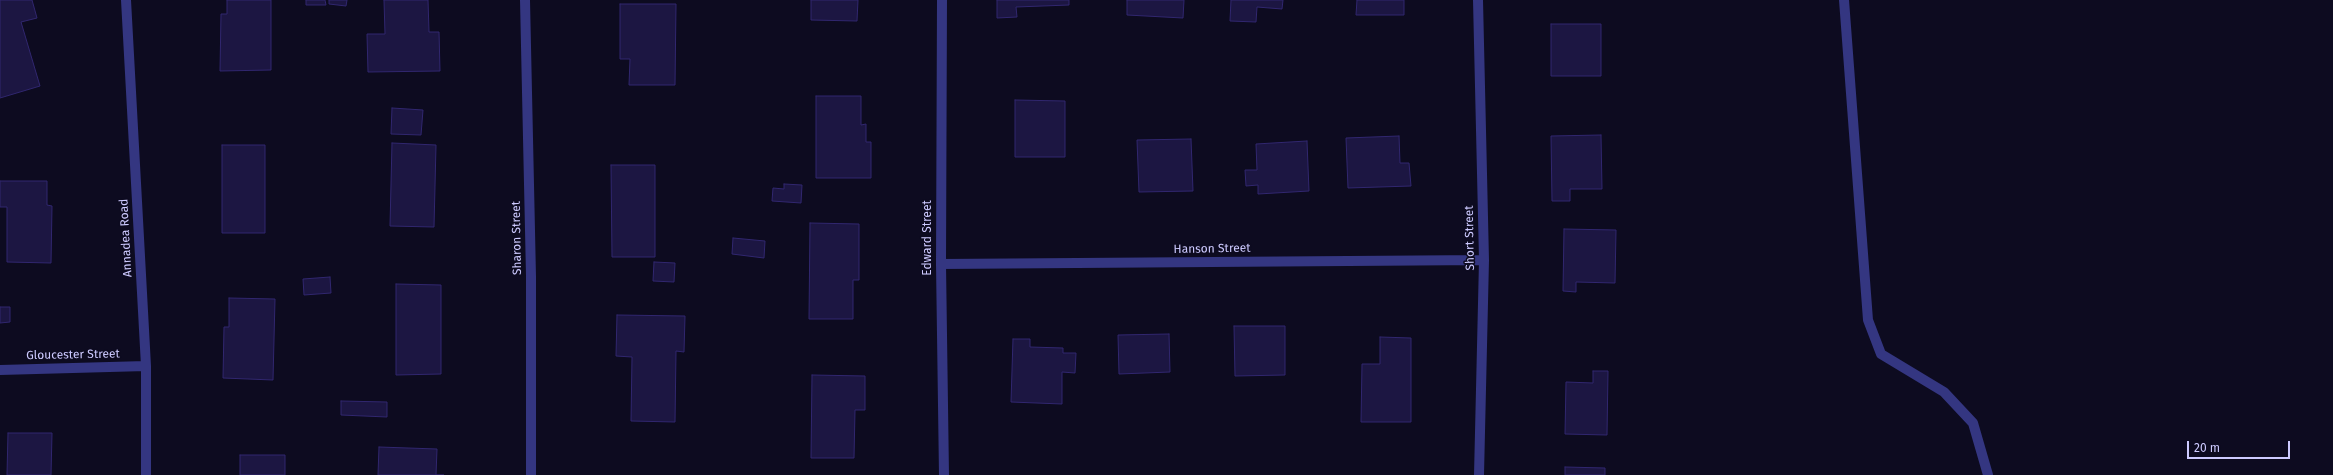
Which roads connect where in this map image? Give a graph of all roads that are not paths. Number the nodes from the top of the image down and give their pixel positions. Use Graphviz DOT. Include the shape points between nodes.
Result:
graph roads {
  1 [pos="126,0"];
  2 [pos="525,0"];
  3 [pos="942,0"];
  4 [pos="1478,0"];
  5 [pos="1844,0"];
  6 [pos="1484,260"];
  7 [pos="941,264"];
  8 [pos="146,366"];
  9 [pos="0,370"];
  10 [pos="146,475"];
  11 [pos="530,475"];
  12 [pos="944,475"];
  13 [pos="1479,475"];
  14 [pos="1988,475"];
  1 -- 8 [label="street, Annadea Road"];
  2 -- 11 [label="street, Sharon Street" via="531,276"];
  3 -- 7 [label="street, Edward Street"];
  4 -- 6 [label="street, Short Street"];
  5 -- 14 [label="street" via="1868,320 1881,354 1944,392 1973,423"];
  6 -- 7 [label="street, Hanson Street"];
  6 -- 13 [label="street, Short Street"];
  7 -- 12 [label="street, Edward Street"];
  8 -- 9 [label="street, Gloucester Street"];
  8 -- 10 [label="street, Annadea Road"];
}
